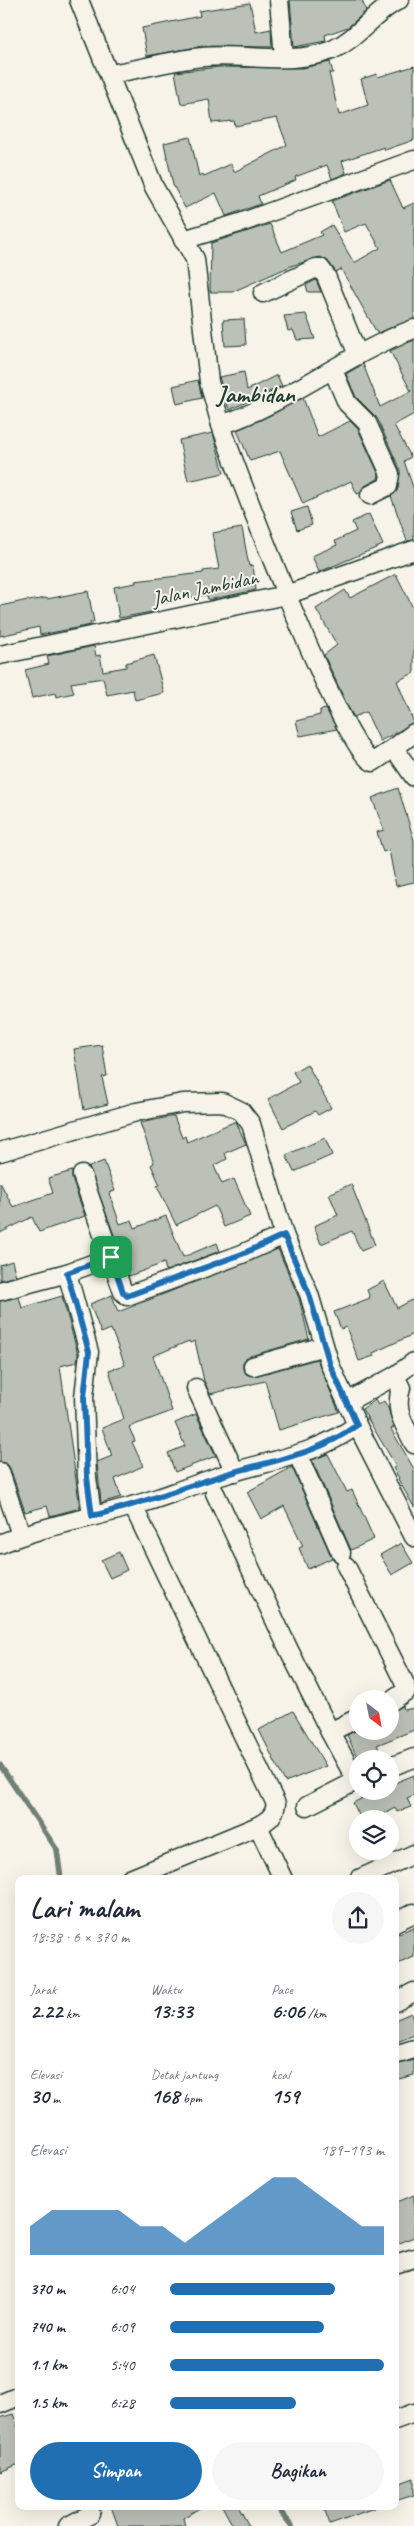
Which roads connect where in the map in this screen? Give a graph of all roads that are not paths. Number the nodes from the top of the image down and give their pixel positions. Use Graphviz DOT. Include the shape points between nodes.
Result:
graph roads {
  1 [pos="79,0"];
  2 [pos="279,0"];
  3 [pos="399,0"];
  4 [pos="284,57"];
  5 [pos="110,74"];
  6 [pos="414,161"];
  7 [pos="183,240"];
  8 [pos="263,293"];
  9 [pos="414,328"];
  10 [pos="358,354"];
  11 [pos="332,370"];
  12 [pos="221,425"];
  13 [pos="370,495"];
  14 [pos="414,550"];
  15 [pos="286,595"];
  16 [pos="0,655"];
  17 [pos="414,733"];
  18 [pos="394,748"];
  19 [pos="414,777"];
  20 [pos="0,1152"];
  21 [pos="82,1175"];
  22 [pos="284,1235"];
  23 [pos="111,1257"];
  24 [pos="67,1273"];
  25 [pos="0,1291"];
  26 [pos="324,1346"];
  27 [pos="414,1362"];
  28 [pos="253,1366"];
  29 [pos="395,1376"];
  30 [pos="196,1388"];
  31 [pos="347,1402"];
  32 [pos="357,1425"];
  33 [pos="414,1444"];
  34 [pos="298,1455"];
  35 [pos="0,1472"];
  36 [pos="235,1472"];
  37 [pos="215,1493"];
  38 [pos="133,1506"];
  39 [pos="92,1516"];
  40 [pos="21,1535"];
  41 [pos="414,1537"];
  42 [pos="0,1544"];
  43 [pos="399,1697"];
  44 [pos="349,1722"];
  45 [pos="330,1732"];
  46 [pos="414,1758"];
  47 [pos="399,1764"];
  48 [pos="349,1766"];
  49 [pos="349,1784"];
  50 [pos="307,1806"];
  51 [pos="258,1826"];
  52 [pos="414,1854"];
  53 [pos="140,1875"];
  54 [pos="281,1875"];
  55 [pos="369,1875"];
  56 [pos="414,1912"];
  57 [pos="399,1920"];
  58 [pos="414,1992"];
  59 [pos="399,2000"];
  60 [pos="414,2048"];
  61 [pos="399,2054"];
  62 [pos="414,2258"];
  63 [pos="399,2263"];
  64 [pos="15,2398"];
  65 [pos="0,2404"];
  66 [pos="414,2413"];
  67 [pos="399,2419"];
  68 [pos="92,2516"];
  69 [pos="68,2526"];
  1 -- 5 [label="street"];
  2 -- 4 [label="street"];
  3 -- 4 [label="street" via="331,50"];
  4 -- 5 [label="street" via="204,57"];
  5 -- 7 [label="street" via="154,187"];
  6 -- 7 [label="street"];
  7 -- 12 [label="street" via="195,259 209,382"];
  8 -- 10 [label="street" via="320,268"];
  9 -- 10 [label="street"];
  10 -- 11 [label="street"];
  11 -- 12 [label="street" via="255,412"];
  11 -- 13 [label="street" via="347,403 367,423 390,474 388,486"];
  12 -- 15 [label="street"];
  14 -- 15 [label="street, Jalan Jambidan"];
  15 -- 16 [label="street, Jalan Jambidan"];
  15 -- 18 [label="street" via="339,714 362,753 373,762"];
  17 -- 18 [label="street"];
  18 -- 19 [label="street"];
  20 -- 22 [label="street" via="136,1112 183,1103 222,1102 241,1111 251,1124"];
  21 -- 23 [label="street"];
  22 -- 23 [label="street" via="127,1296"];
  22 -- 26 [label="street" via="309,1294"];
  23 -- 24 [label="street"];
  24 -- 25 [label="street"];
  24 -- 39 [label="street" via="89,1352 84,1397"];
  26 -- 28 [label="street"];
  26 -- 31 [label="street"];
  27 -- 29 [label="street"];
  29 -- 31 [label="street"];
  29 -- 33 [label="street" via="401,1388 396,1401 400,1416"];
  30 -- 36 [label="street"];
  31 -- 32 [label="street"];
  32 -- 34 [label="street" via="332,1442"];
  32 -- 41 [label="street"];
  34 -- 36 [label="street"];
  34 -- 43 [label="street" via="344,1560 406,1684 406,1691"];
  35 -- 40 [label="street"];
  36 -- 38 [label="street"];
  37 -- 45 [label="street"];
  38 -- 39 [label="street"];
  38 -- 51 [label="street" via="276,1804 270,1818"];
  39 -- 40 [label="street"];
  40 -- 42 [label="street"];
  44 -- 45 [label="street"];
  45 -- 48 [label="street"];
  46 -- 47 [label="street"];
  49 -- 50 [label="street"];
  51 -- 53 [label="street"];
  51 -- 54 [label="street"];
  52 -- 55 [label="street"];
  56 -- 57 [label="street"];
  58 -- 59 [label="street"];
  60 -- 61 [label="street"];
  62 -- 63 [label="street"];
  64 -- 65 [label="street"];
  66 -- 67 [label="street"];
  68 -- 69 [label="street"];
}
